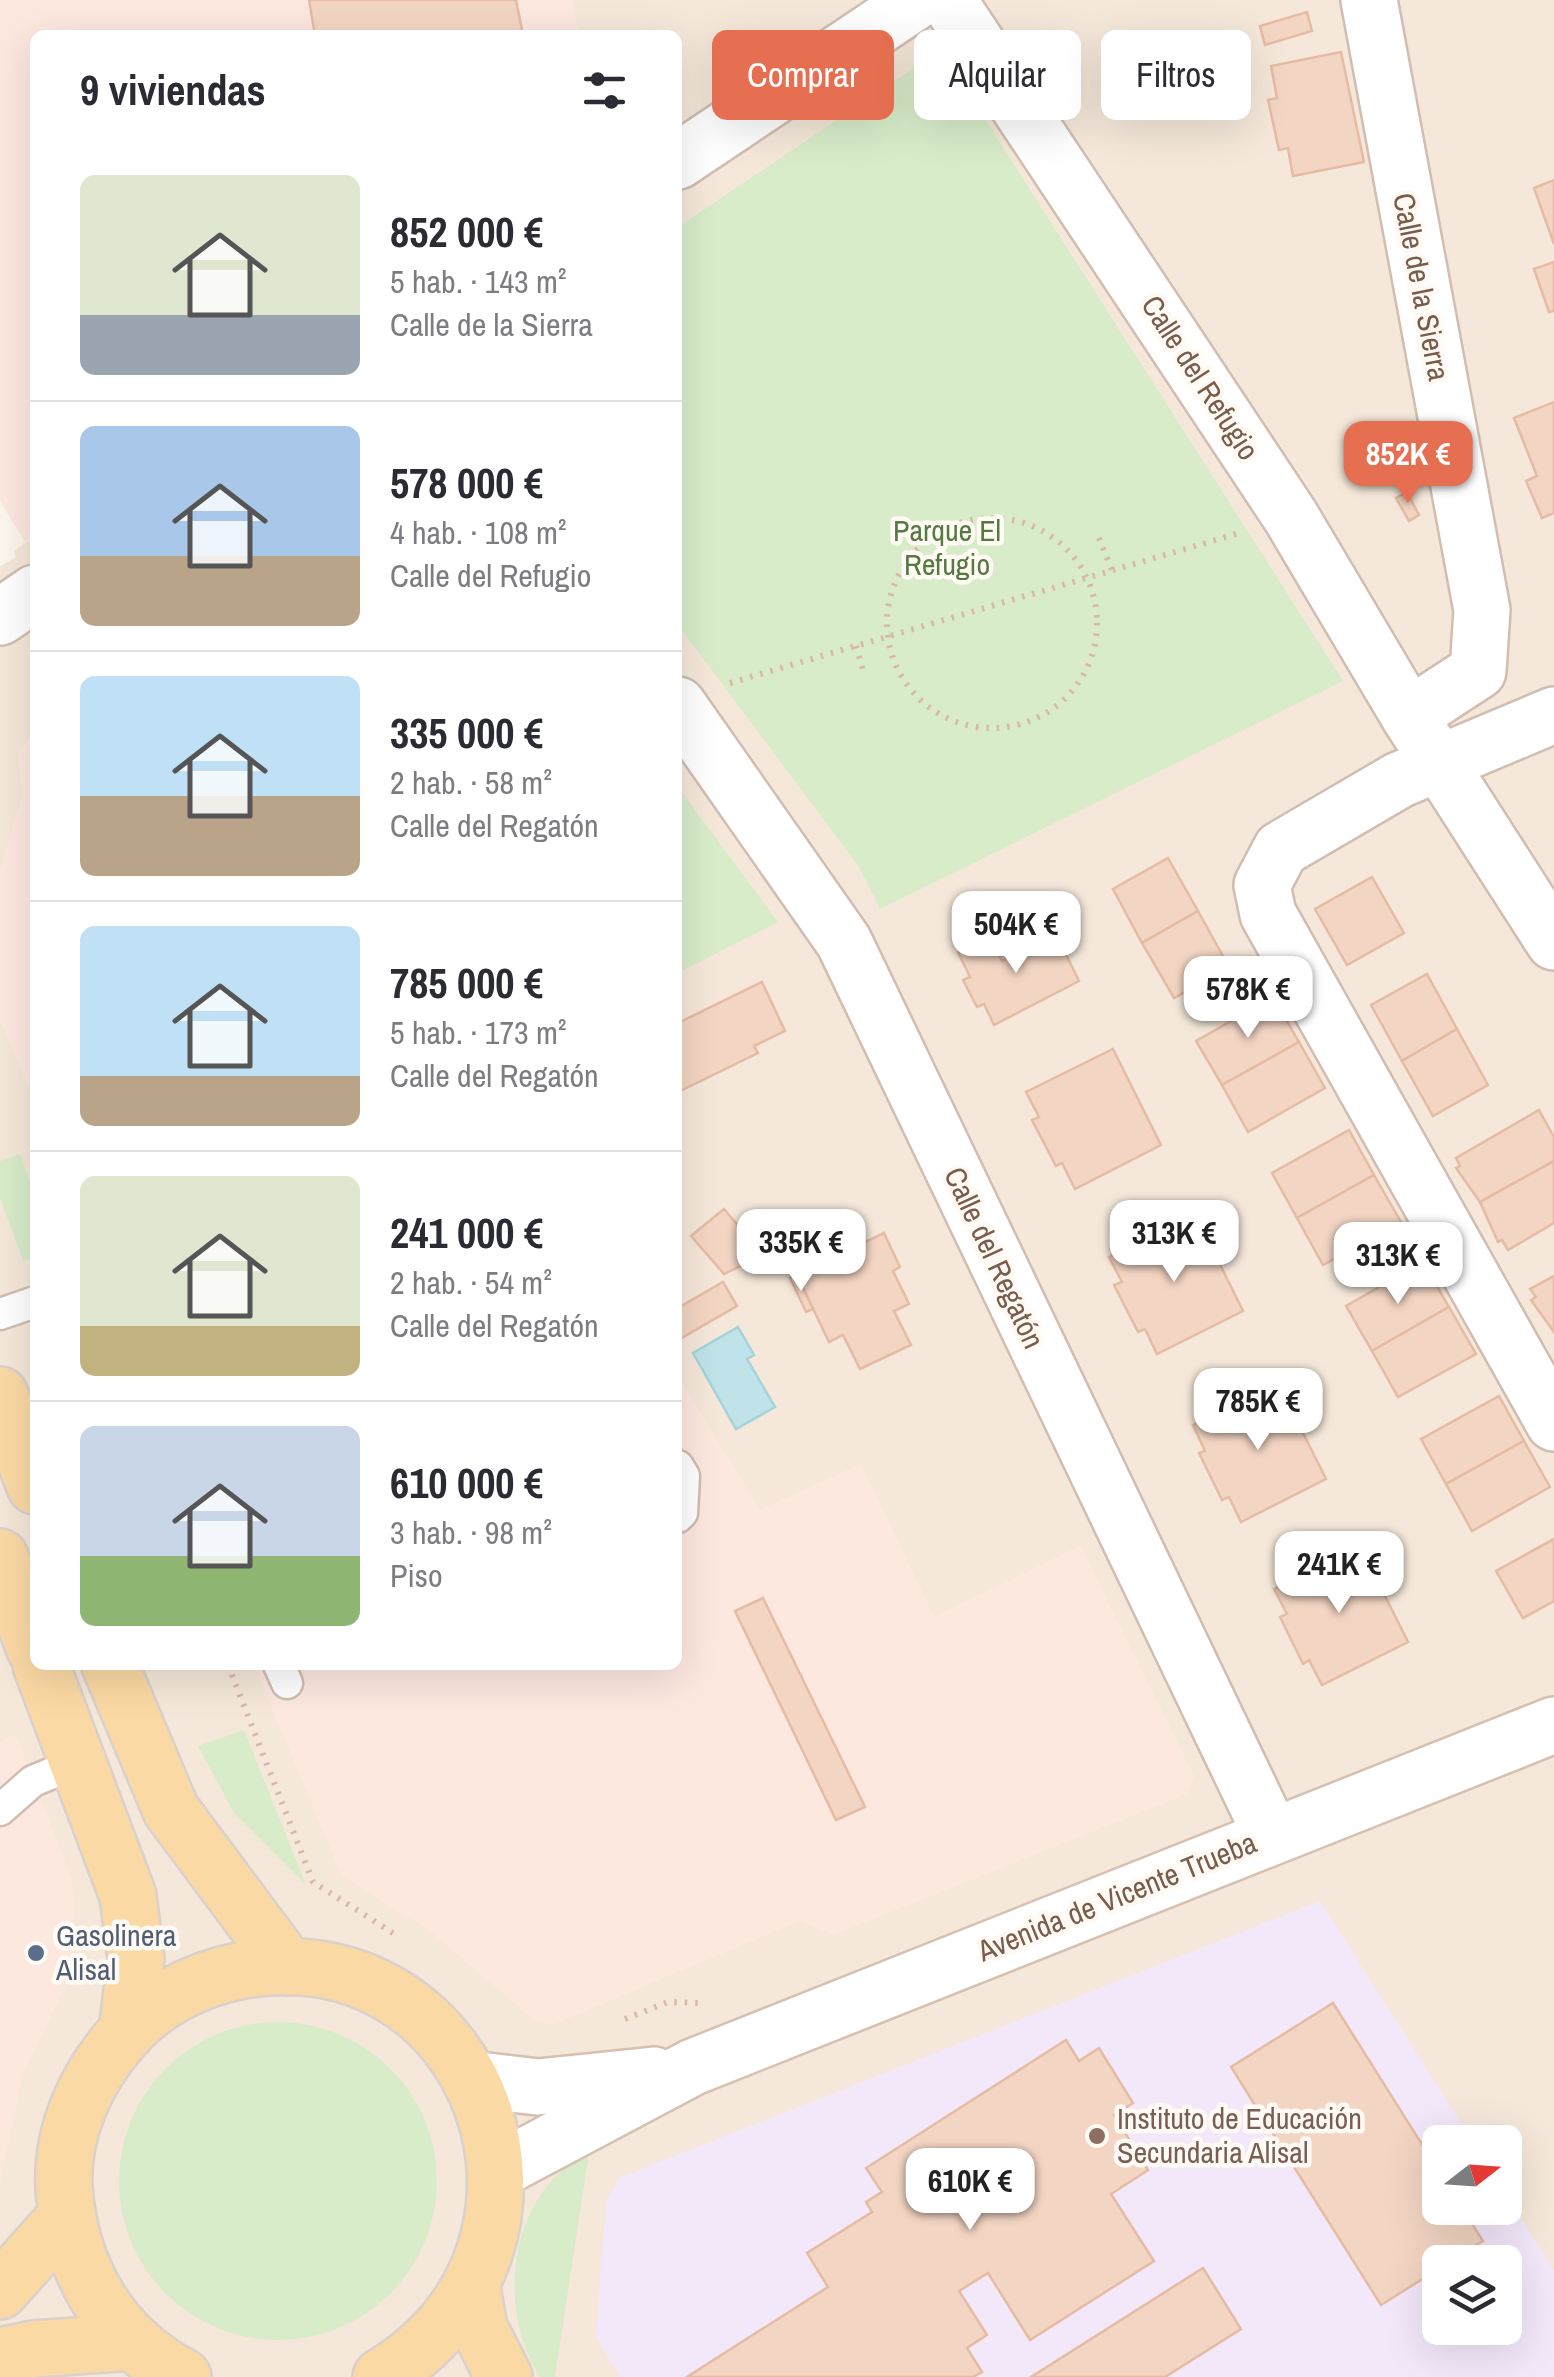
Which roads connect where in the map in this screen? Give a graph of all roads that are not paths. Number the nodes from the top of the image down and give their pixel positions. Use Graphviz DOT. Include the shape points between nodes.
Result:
graph roads {
  1 [pos="918,0"];
  2 [pos="948,0"];
  3 [pos="1369,0"];
  4 [pos="682,158"];
  5 [pos="30,596"];
  6 [pos="0,617"];
  7 [pos="695,697"];
  8 [pos="1554,715"];
  9 [pos="1409,716"];
  10 [pos="1442,763"];
  11 [pos="1554,942"];
  12 [pos="30,1304"];
  13 [pos="0,1314"];
  14 [pos="0,1395"];
  15 [pos="1554,1424"];
  16 [pos="30,1473"];
  17 [pos="682,1473"];
  18 [pos="682,1513"];
  19 [pos="0,1557"];
  20 [pos="30,1636"];
  21 [pos="43,1670"];
  22 [pos="112,1670"];
  23 [pos="1554,1725"];
  24 [pos="79,1762"];
  25 [pos="0,1810"];
  26 [pos="1271,1834"];
  27 [pos="288,1967"];
  28 [pos="127,2032"];
  29 [pos="682,2072"];
  30 [pos="470,2079"];
  31 [pos="498,2172"];
  32 [pos="67,2216"];
  33 [pos="472,2287"];
  34 [pos="0,2291"];
  35 [pos="132,2342"];
  36 [pos="0,2356"];
  37 [pos="183,2377"];
  38 [pos="381,2377"];
  39 [pos="504,2377"];
  1 -- 4 [label="street"];
  2 -- 9 [label="street, Calle del Refugio" via="1292,517"];
  3 -- 9 [label="street, Calle de la Sierra" via="1482,610 1478,671"];
  5 -- 6 [label="street"];
  7 -- 26 [label="street, Calle del Regatón" via="844,942"];
  8 -- 10 [label="street"];
  9 -- 10 [label="street, Calle del Refugio"];
  10 -- 11 [label="street, Calle del Refugio"];
  10 -- 15 [label="street" via="1399,780 1281,849 1262,886 1268,914"];
  12 -- 13 [label="lane"];
  14 -- 16 [label="main road"];
  17 -- 18 [label="lane"];
  19 -- 20 [label="main road"];
  21 -- 24 [label="main road"];
  22 -- 27 [label="main road" via="171,1810"];
  23 -- 26 [label="street, Avenida de Vicente Trueba"];
  24 -- 25 [label="lane" via="33,1781"];
  24 -- 28 [label="main road" via="128,1896 136,1958"];
  26 -- 29 [label="street, Avenida de Vicente Trueba"];
  27 -- 28 [label="main road" via="200,1982 148,2011"];
  27 -- 30 [label="main road" via="359,1982 394,1999 426,2023"];
  28 -- 32 [label="main road" via="87,2086 74,2117 64,2182"];
  29 -- 30 [label="street, Avenida de Vicente Trueba" via="538,2087"];
  29 -- 31 [label="street, Avenida de Vicente Trueba"];
  30 -- 31 [label="main road"];
  31 -- 33 [label="main road" via="492,2231"];
  32 -- 34 [label="main road"];
  32 -- 35 [label="main road" via="88,2284"];
  33 -- 38 [label="main road" via="441,2331"];
  33 -- 39 [label="main road" via="479,2328"];
  35 -- 36 [label="main road"];
  35 -- 37 [label="main road"];
}
